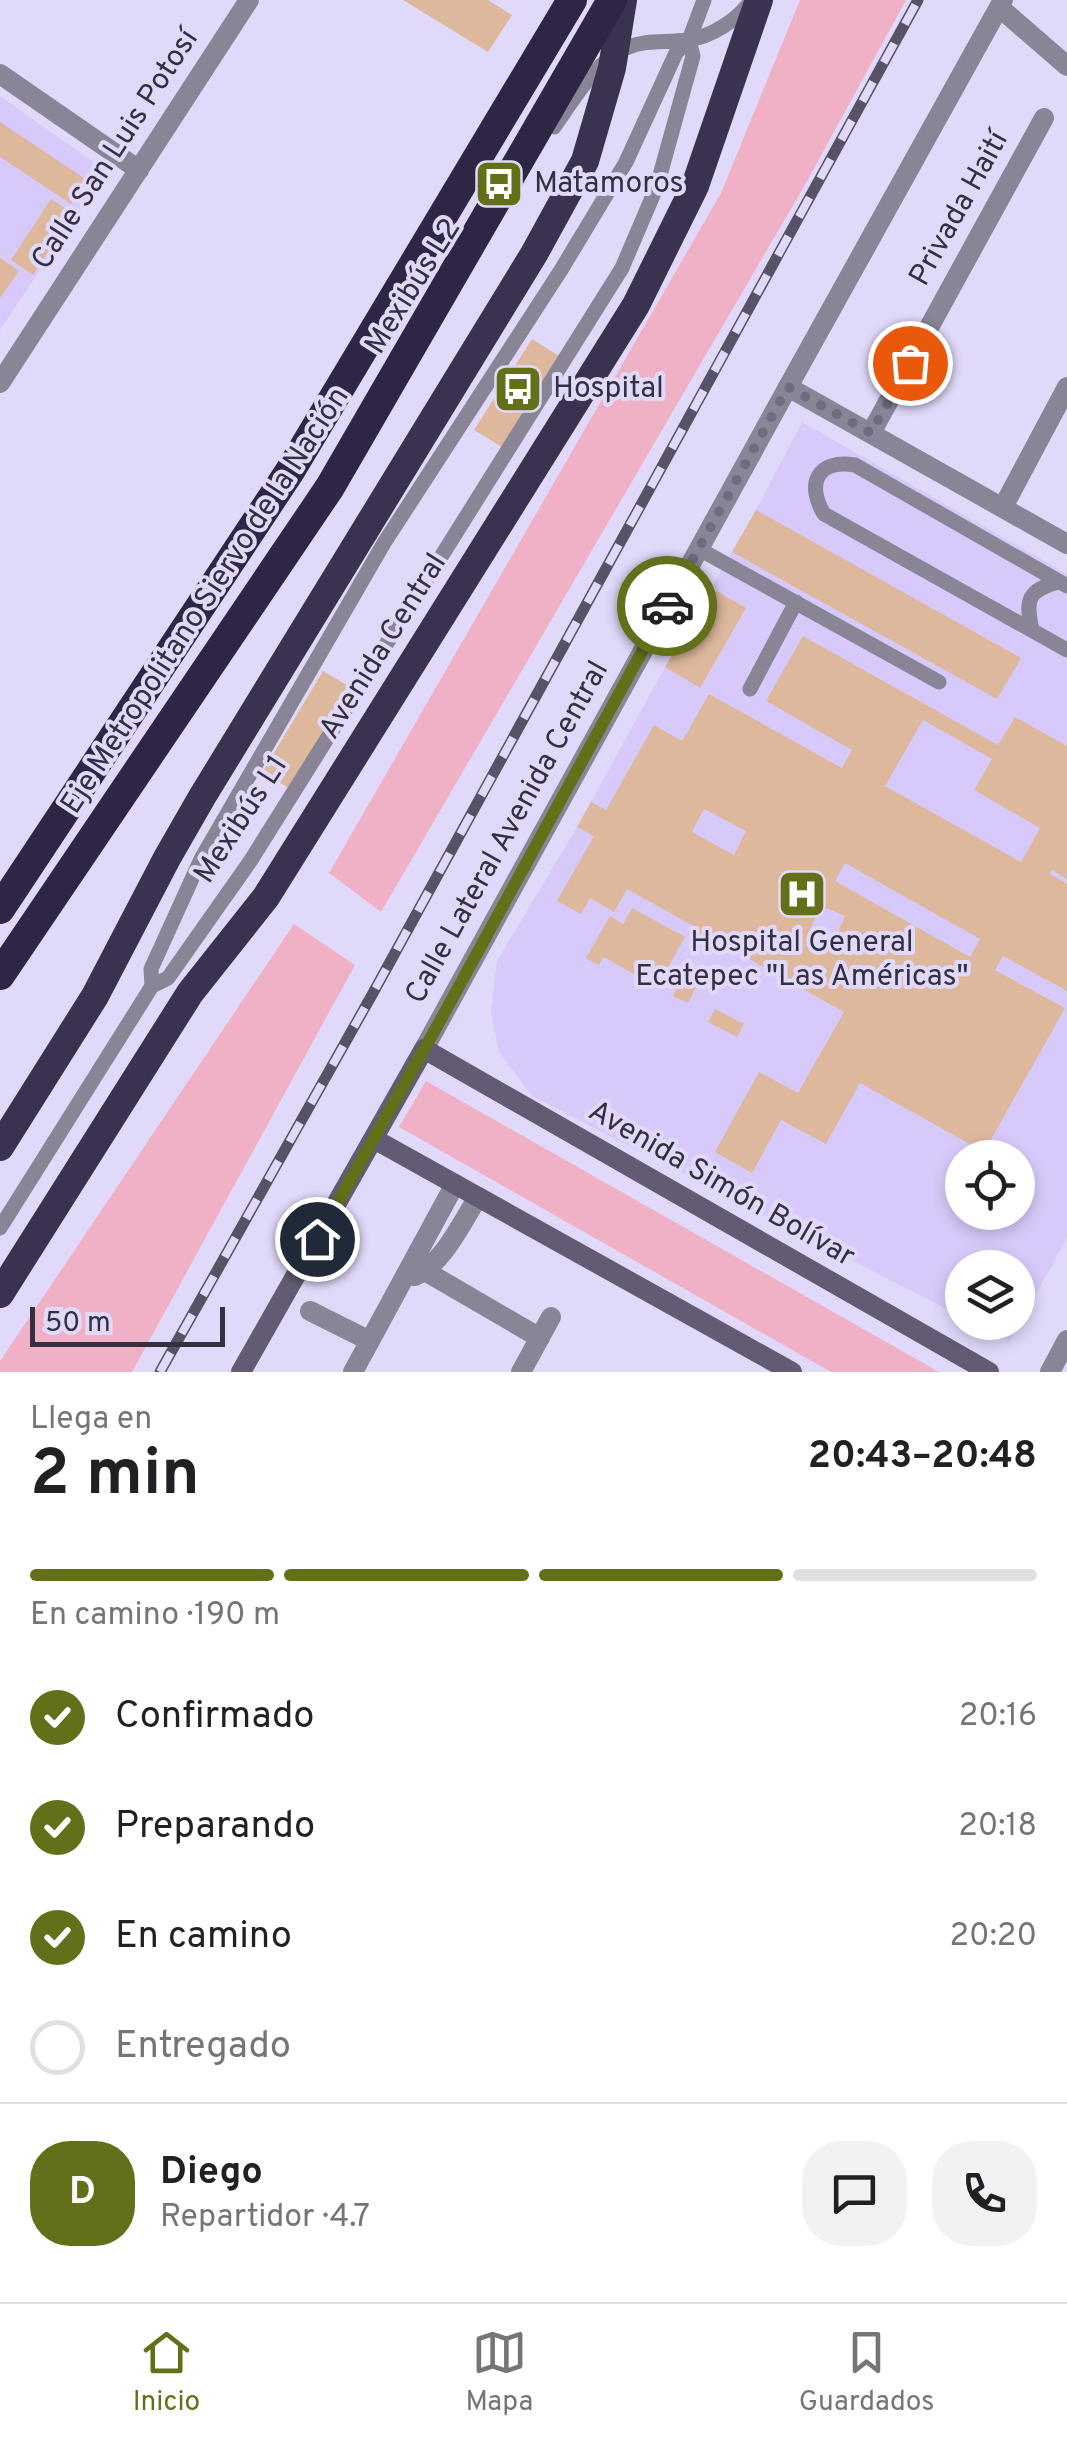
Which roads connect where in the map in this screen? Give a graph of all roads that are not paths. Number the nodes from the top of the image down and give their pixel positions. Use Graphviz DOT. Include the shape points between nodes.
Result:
graph roads {
  1 [pos="249,0"];
  2 [pos="572,0"];
  3 [pos="612,0"];
  4 [pos="624,0"];
  5 [pos="704,0"];
  6 [pos="755,0"];
  7 [pos="1001,3"];
  8 [pos="689,40"];
  9 [pos="614,54"];
  10 [pos="1067,66"];
  11 [pos="0,74"];
  12 [pos="1044,118"];
  13 [pos="139,170"];
  14 [pos="0,383"];
  15 [pos="788,387"];
  16 [pos="1067,387"];
  17 [pos="871,433"];
  18 [pos="1003,507"];
  19 [pos="1067,544"];
  20 [pos="698,548"];
  21 [pos="1063,584"];
  22 [pos="796,602"];
  23 [pos="1032,630"];
  24 [pos="1067,650"];
  25 [pos="938,682"];
  26 [pos="750,689"];
  27 [pos="0,909"];
  28 [pos="0,976"];
  29 [pos="152,986"];
  30 [pos="0,994"];
  31 [pos="424,1049"];
  32 [pos="374,1139"];
  33 [pos="0,1147"];
  34 [pos="455,1184"];
  35 [pos="478,1197"];
  36 [pos="0,1228"];
  37 [pos="414,1272"];
  38 [pos="0,1294"];
  39 [pos="310,1311"];
  40 [pos="551,1317"];
  41 [pos="540,1338"];
  42 [pos="1067,1340"];
  43 [pos="370,1342"];
  44 [pos="768,1366"];
  45 [pos="241,1372"];
  46 [pos="353,1372"];
  47 [pos="521,1372"];
  48 [pos="792,1372"];
  49 [pos="989,1372"];
  50 [pos="1050,1372"];
  1 -- 13 [label="street, Calle San Luis Potosí"];
  2 -- 27 [label="highway, Eje Metropolitano Siervo de la Nación" via="290,471"];
  3 -- 28 [label="highway, Eje Metropolitano Siervo de la Nación" via="330,486"];
  4 -- 9 [label="highway"];
  5 -- 8 [label="lane, Mexibús L1"];
  6 -- 8 [label="lane" via="718,31"];
  6 -- 38 [label="highway, Avenida Central" via="695,186 636,305 266,896 190,994"];
  7 -- 10 [label="street"];
  7 -- 15 [label="street, Calle Lateral Avenida Central"];
  8 -- 9 [label="lane" via="655,40"];
  8 -- 29 [label="lane, Mexibús L1" via="676,53 626,162 384,543 201,859 151,969"];
  8 -- 29 [label="lane, Mexibús L1" via="693,56 657,186 622,268 251,860 168,978"];
  9 -- 30 [label="lane, Mexibús L2" via="590,76 507,192"];
  9 -- 33 [label="highway" via="585,162 534,254 202,797 95,996"];
  11 -- 13 [label="street"];
  12 -- 17 [label="street, Privada Haití"];
  13 -- 14 [label="street, Calle San Luis Potosí"];
  15 -- 17 [label="street"];
  15 -- 20 [label="street, Calle Lateral Avenida Central"];
  16 -- 18 [label="street"];
  17 -- 18 [label="street"];
  18 -- 19 [label="street"];
  20 -- 22 [label="lane"];
  20 -- 31 [label="street, Calle Lateral Avenida Central"];
  21 -- 23 [label="lane" via="1040,587 1031,597"];
  21 -- 23 [label="lane" via="854,464 840,462 819,476 814,490 824,514"];
  22 -- 25 [label="lane"];
  22 -- 26 [label="lane"];
  23 -- 24 [label="lane"];
  29 -- 36 [label="lane, Mexibús L1"];
  31 -- 32 [label="main road, Calle Lateral Avenida Central"];
  31 -- 49 [label="main road, Avenida Simón Bolívar"];
  32 -- 34 [label="main road"];
  32 -- 45 [label="main road, Calle Lateral Avenida Central"];
  34 -- 35 [label="main road"];
  34 -- 37 [label="street"];
  35 -- 37 [label="street" via="451,1241"];
  35 -- 44 [label="main road"];
  37 -- 41 [label="street"];
  37 -- 43 [label="street"];
  39 -- 43 [label="street"];
  40 -- 41 [label="street"];
  41 -- 47 [label="street"];
  42 -- 50 [label="street"];
  43 -- 46 [label="street"];
  44 -- 48 [label="main road"];
}
